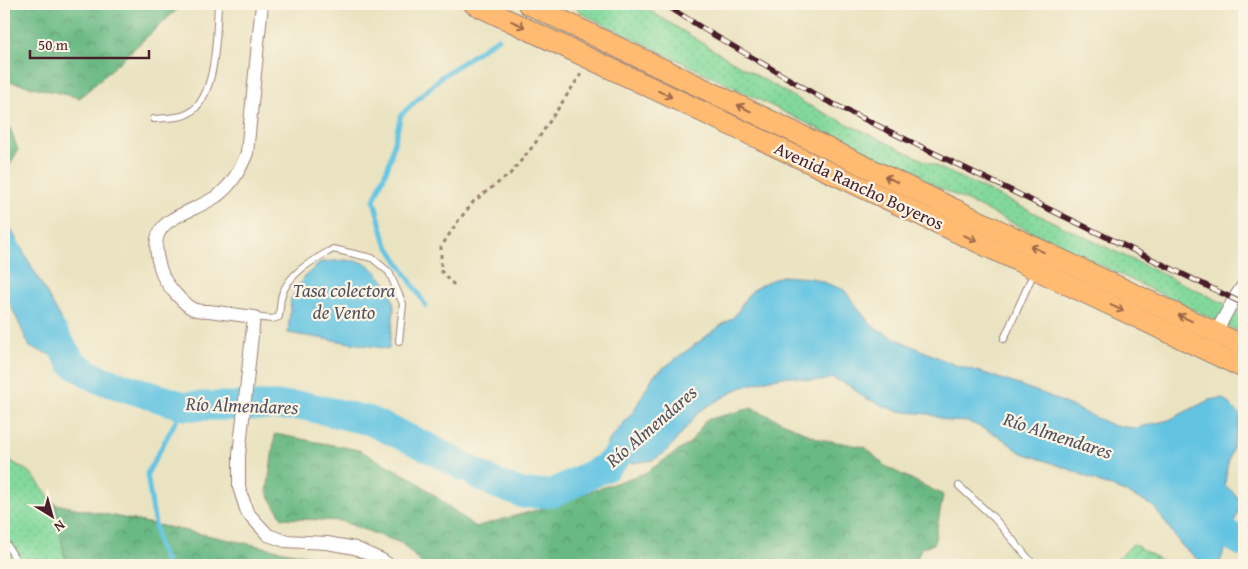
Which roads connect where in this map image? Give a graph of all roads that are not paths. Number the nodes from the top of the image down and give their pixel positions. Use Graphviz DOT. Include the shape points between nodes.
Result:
graph roads {
  1 [pos="218,4"];
  2 [pos="262,4"];
  3 [pos="474,4"];
  4 [pos="528,4"];
  5 [pos="538,4"];
  6 [pos="572,25"];
  7 [pos="154,119"];
  8 [pos="1035,269"];
  9 [pos="1244,284"];
  10 [pos="254,317"];
  11 [pos="1216,332"];
  12 [pos="1004,339"];
  13 [pos="399,341"];
  14 [pos="1244,346"];
  15 [pos="1244,368"];
  16 [pos="959,486"];
  17 [pos="4,540"];
  18 [pos="19,565"];
  19 [pos="388,565"];
  20 [pos="1034,565"];
  1 -- 7 [label="lane" via="215,53 210,81 200,105 183,116"];
  2 -- 10 [label="street" via="247,153 241,168 218,195 171,219 160,230 155,244 164,279 193,310"];
  3 -- 8 [label="highway, Avenida Rancho Boyeros, one-way"];
  4 -- 6 [label="highway, Avenida Rancho Boyeros"];
  5 -- 6 [label="highway"];
  11 -- 6 [label="highway, Avenida Rancho Boyeros, one-way"];
  8 -- 12 [label="lane"];
  8 -- 15 [label="highway, Avenida Rancho Boyeros, one-way"];
  9 -- 11 [label="street"];
  10 -- 13 [label="lane" via="279,317 282,294 290,279 332,249 372,258 389,272 403,304"];
  10 -- 19 [label="street" via="239,455 239,487 247,512 268,535 285,541 355,548"];
  11 -- 14 [label="highway, Avenida Rancho Boyeros"];
  16 -- 20 [label="lane" via="994,518"];
  17 -- 18 [label="lane"];
}
